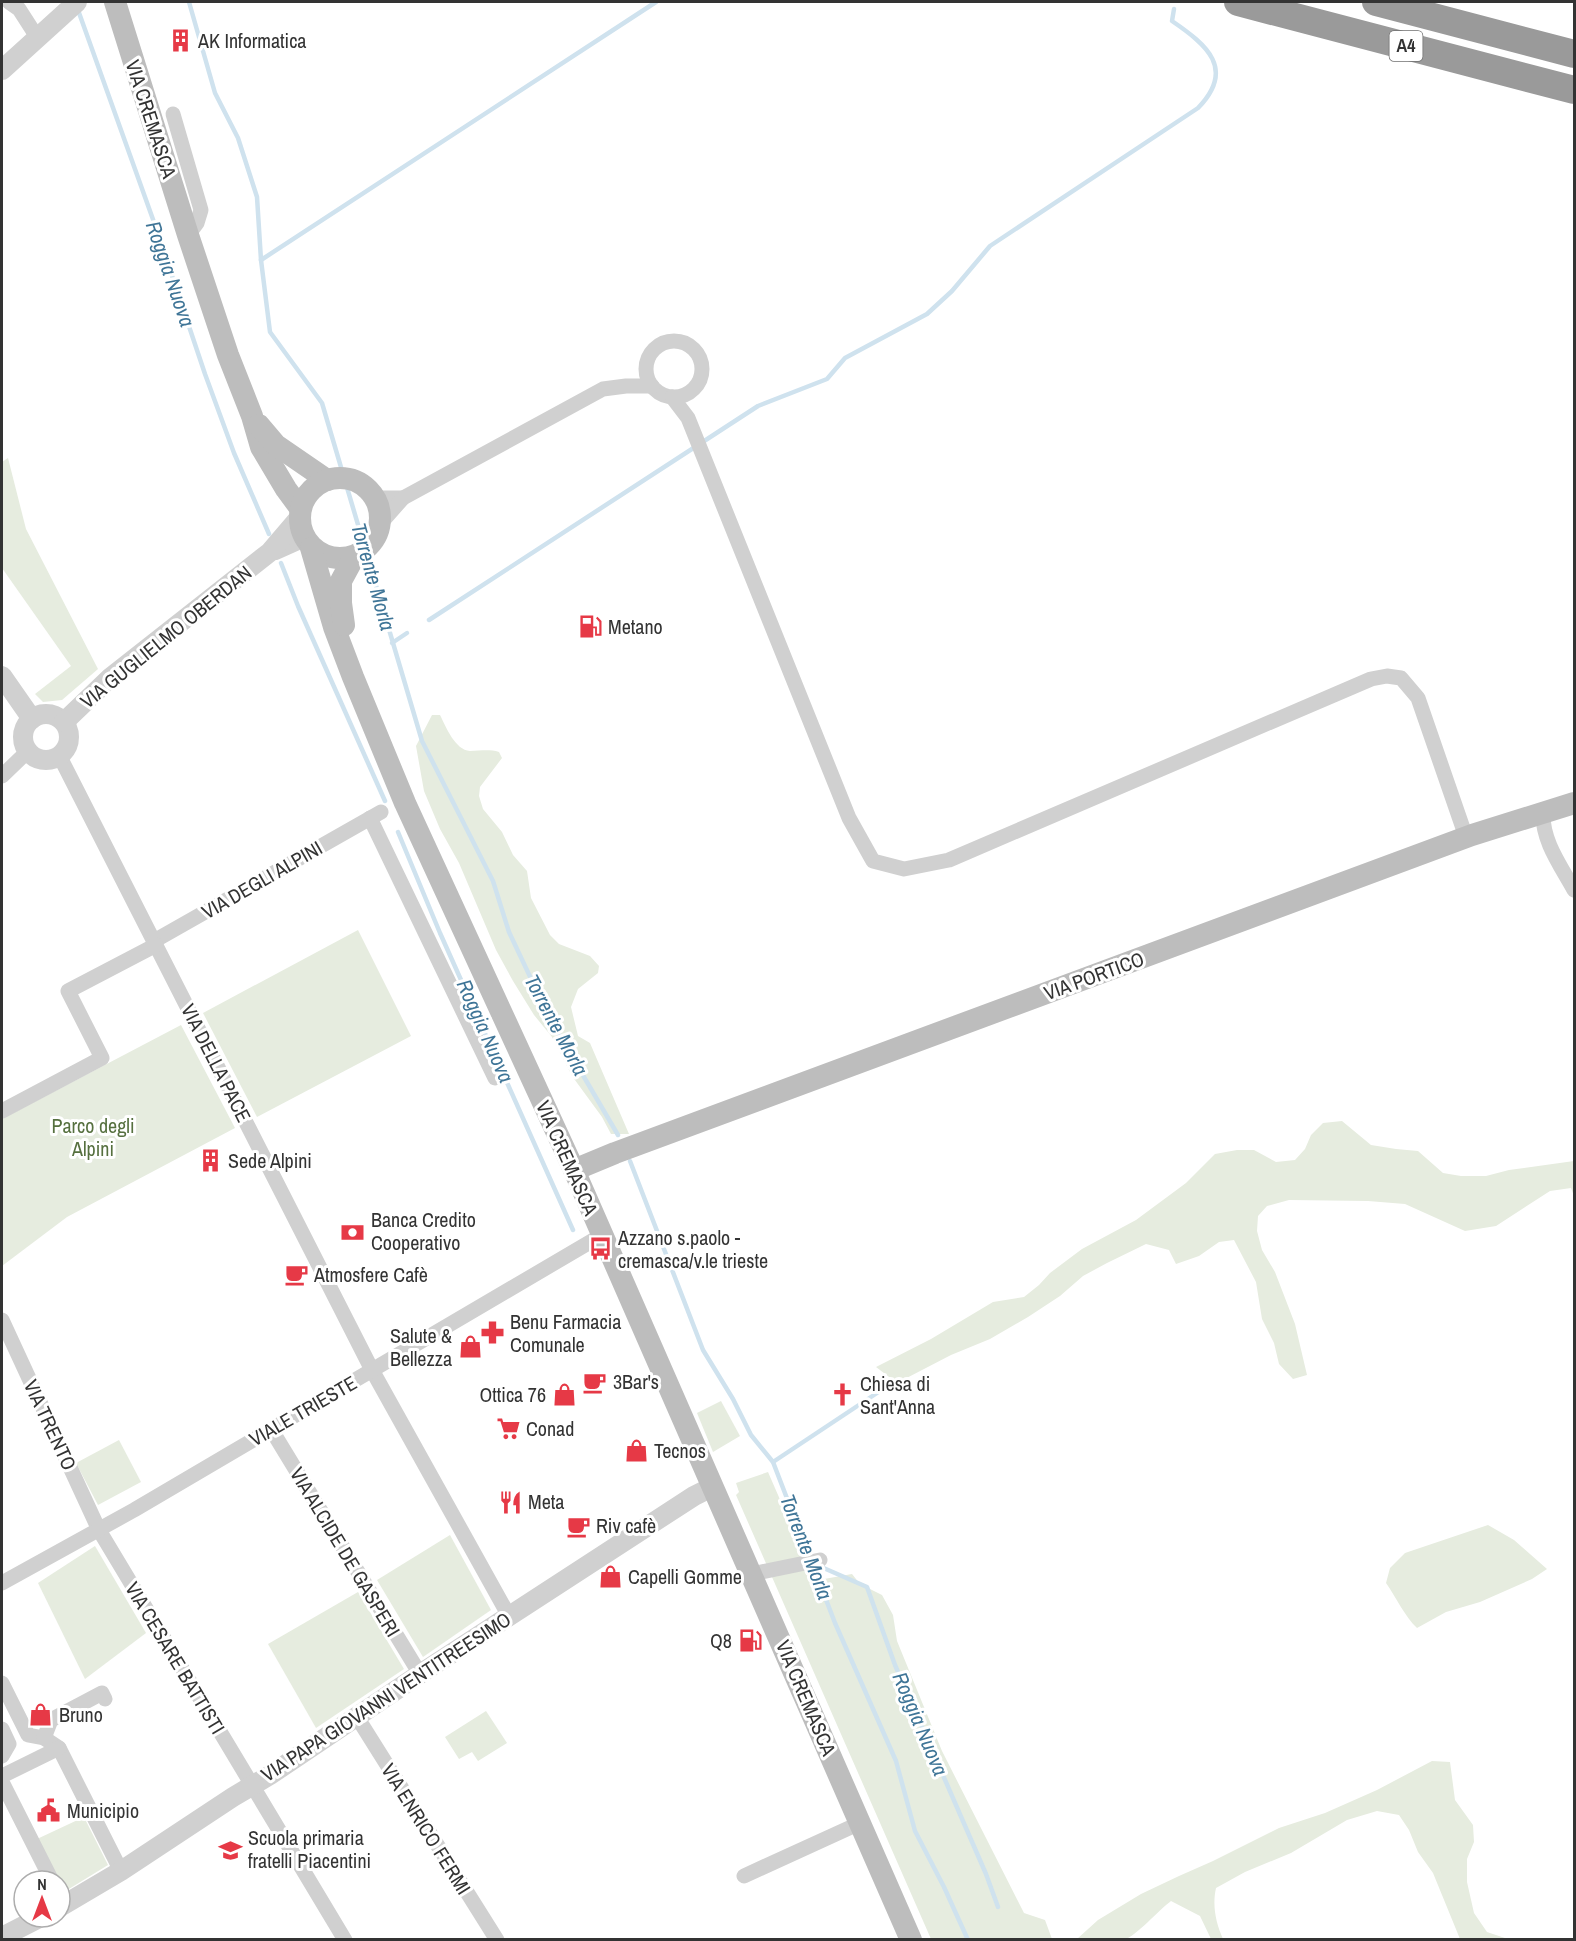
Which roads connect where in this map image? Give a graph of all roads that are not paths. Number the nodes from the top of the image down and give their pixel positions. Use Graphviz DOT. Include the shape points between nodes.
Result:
graph roads {
  1 [pos="9,2"];
  2 [pos="77,2"];
  3 [pos="115,2"];
  4 [pos="1238,2"];
  5 [pos="1376,2"];
  6 [pos="37,37"];
  7 [pos="1575,54"];
  8 [pos="2,70"];
  9 [pos="1575,90"];
  10 [pos="173,114"];
  11 [pos="188,235"];
  12 [pos="646,363"];
  13 [pos="626,386"];
  14 [pos="652,386"];
  15 [pos="692,390"];
  16 [pos="672,397"];
  17 [pos="252,417"];
  18 [pos="688,418"];
  19 [pos="339,479"];
  20 [pos="375,498"];
  21 [pos="403,498"];
  22 [pos="380,524"];
  23 [pos="303,528"];
  24 [pos="360,552"];
  25 [pos="2,676"];
  26 [pos="353,677"];
  27 [pos="32,719"];
  28 [pos="64,722"];
  29 [pos="28,751"];
  30 [pos="59,755"];
  31 [pos="2,776"];
  32 [pos="1575,803"];
  33 [pos="1543,813"];
  34 [pos="1472,835"];
  35 [pos="1575,890"];
  36 [pos="155,943"];
  37 [pos="495,1078"];
  38 [pos="2,1111"];
  39 [pos="615,1153"];
  40 [pos="574,1170"];
  41 [pos="592,1211"];
  42 [pos="602,1235"];
  43 [pos="2,1320"];
  44 [pos="372,1370"];
  45 [pos="271,1429"];
  46 [pos="712,1487"];
  47 [pos="99,1530"];
  48 [pos="819,1560"];
  49 [pos="752,1574"];
  50 [pos="2,1583"];
  51 [pos="509,1616"];
  52 [pos="420,1674"];
  53 [pos="2,1683"];
  54 [pos="105,1699"];
  55 [pos="357,1717"];
  56 [pos="2,1729"];
  57 [pos="28,1736"];
  58 [pos="44,1738"];
  59 [pos="58,1748"];
  60 [pos="5,1750"];
  61 [pos="2,1776"];
  62 [pos="2,1782"];
  63 [pos="252,1786"];
  64 [pos="860,1823"];
  65 [pos="46,1869"];
  66 [pos="121,1871"];
  67 [pos="744,1876"];
  68 [pos="72,1897"];
  69 [pos="18,1929"];
  70 [pos="2,1937"];
  71 [pos="345,1940"];
  72 [pos="497,1940"];
  73 [pos="911,1940"];
  1 -- 6 [label="street" via="19,9"];
  2 -- 6 [label="street"];
  3 -- 11 [label="main road, VIA CREMASCA"];
  4 -- 9 [label="highway, A4"];
  5 -- 7 [label="highway, A4"];
  6 -- 8 [label="street"];
  10 -- 11 [label="street, VIA CREMASCA" via="201,210"];
  11 -- 17 [label="main road, VIA CREMASCA"];
  12 -- 13 [label="street"];
  12 -- 14 [label="street"];
  12 -- 15 [label="street" via="657,346 675,340 685,342 699,355 702,364 702,374"];
  13 -- 14 [label="street"];
  13 -- 21 [label="street" via="603,389"];
  14 -- 16 [label="street"];
  15 -- 16 [label="street"];
  15 -- 18 [label="street"];
  16 -- 18 [label="street"];
  17 -- 19 [label="main road, VIA CREMASCA" via="276,445"];
  17 -- 23 [label="main road, VIA CREMASCA" via="261,447"];
  18 -- 34 [label="street" via="849,818 873,861 903,869 949,860 1360,684 1387,676 1401,678 1418,698 1464,834"];
  19 -- 20 [label="main road, VIA CREMASCA" via="363,485"];
  19 -- 23 [label="main road" via="312,488 307,495"];
  20 -- 21 [label="street"];
  20 -- 22 [label="main road"];
  21 -- 22 [label="street"];
  22 -- 24 [label="main road, VIA CREMASCA" via="378,532"];
  23 -- 24 [label="main road" via="317,552 332,558"];
  23 -- 26 [label="main road, VIA CREMASCA"];
  23 -- 28 [label="street, VIA GUGLIELMO OBERDAN" via="111,677"];
  24 -- 26 [label="main road, VIA CREMASCA" via="341,581"];
  25 -- 27 [label="street"];
  26 -- 40 [label="main road, VIA CREMASCA" via="410,814"];
  27 -- 28 [label="street, VIA GUGLIELMO OBERDAN" via="48,714"];
  27 -- 29 [label="street" via="24,732"];
  28 -- 30 [label="street, VIA GUGLIELMO OBERDAN" via="69,740"];
  29 -- 30 [label="street" via="45,759"];
  29 -- 31 [label="street"];
  30 -- 36 [label="street, VIA DELLA PACE"];
  32 -- 33 [label="main road, VIA PORTICO"];
  33 -- 34 [label="main road, VIA PORTICO"];
  33 -- 35 [label="street" via="1551,849"];
  34 -- 39 [label="main road, VIA PORTICO"];
  36 -- 37 [label="street, VIA DEGLI ALPINI" via="376,815 410,899"];
  36 -- 38 [label="street" via="68,991 102,1058"];
  36 -- 44 [label="street, VIA DELLA PACE"];
  39 -- 40 [label="main road, VIA PORTICO"];
  39 -- 41 [label="main road" via="598,1179"];
  40 -- 41 [label="main road, VIA CREMASCA"];
  41 -- 42 [label="main road, VIA CREMASCA"];
  42 -- 44 [label="street, VIALE TRIESTE"];
  42 -- 46 [label="main road, VIA CREMASCA"];
  43 -- 47 [label="street, VIA TRENTO"];
  44 -- 45 [label="street, VIALE TRIESTE"];
  44 -- 51 [label="street, VIA DELLA PACE"];
  45 -- 47 [label="street, VIALE TRIESTE"];
  45 -- 52 [label="street, VIA ALCIDE DE GASPERI"];
  46 -- 49 [label="main road, VIA CREMASCA"];
  46 -- 51 [label="street, VIA PAPA GIOVANNI VENTITREESIMO"];
  47 -- 50 [label="street, VIALE TRIESTE"];
  47 -- 63 [label="street, VIA CESARE BATTISTI"];
  48 -- 49 [label="street"];
  49 -- 64 [label="main road, VIA CREMASCA"];
  51 -- 52 [label="street, VIA PAPA GIOVANNI VENTITREESIMO"];
  52 -- 55 [label="street, VIA PAPA GIOVANNI VENTITREESIMO"];
  53 -- 57 [label="street"];
  54 -- 58 [label="street" via="102,1693 51,1720"];
  55 -- 63 [label="street, VIA PAPA GIOVANNI VENTITREESIMO"];
  55 -- 72 [label="street, VIA ENRICO FERMI"];
  56 -- 60 [label="street"];
  57 -- 58 [label="street"];
  57 -- 60 [label="street"];
  58 -- 59 [label="street"];
  59 -- 61 [label="street"];
  59 -- 66 [label="street"];
  62 -- 65 [label="street"];
  63 -- 66 [label="street, VIA PAPA GIOVANNI VENTITREESIMO"];
  63 -- 71 [label="street, VIA CESARE BATTISTI"];
  64 -- 67 [label="street"];
  64 -- 73 [label="main road, VIA CREMASCA"];
  66 -- 68 [label="street, VIA PAPA GIOVANNI VENTITREESIMO"];
  69 -- 70 [label="street"];
}
